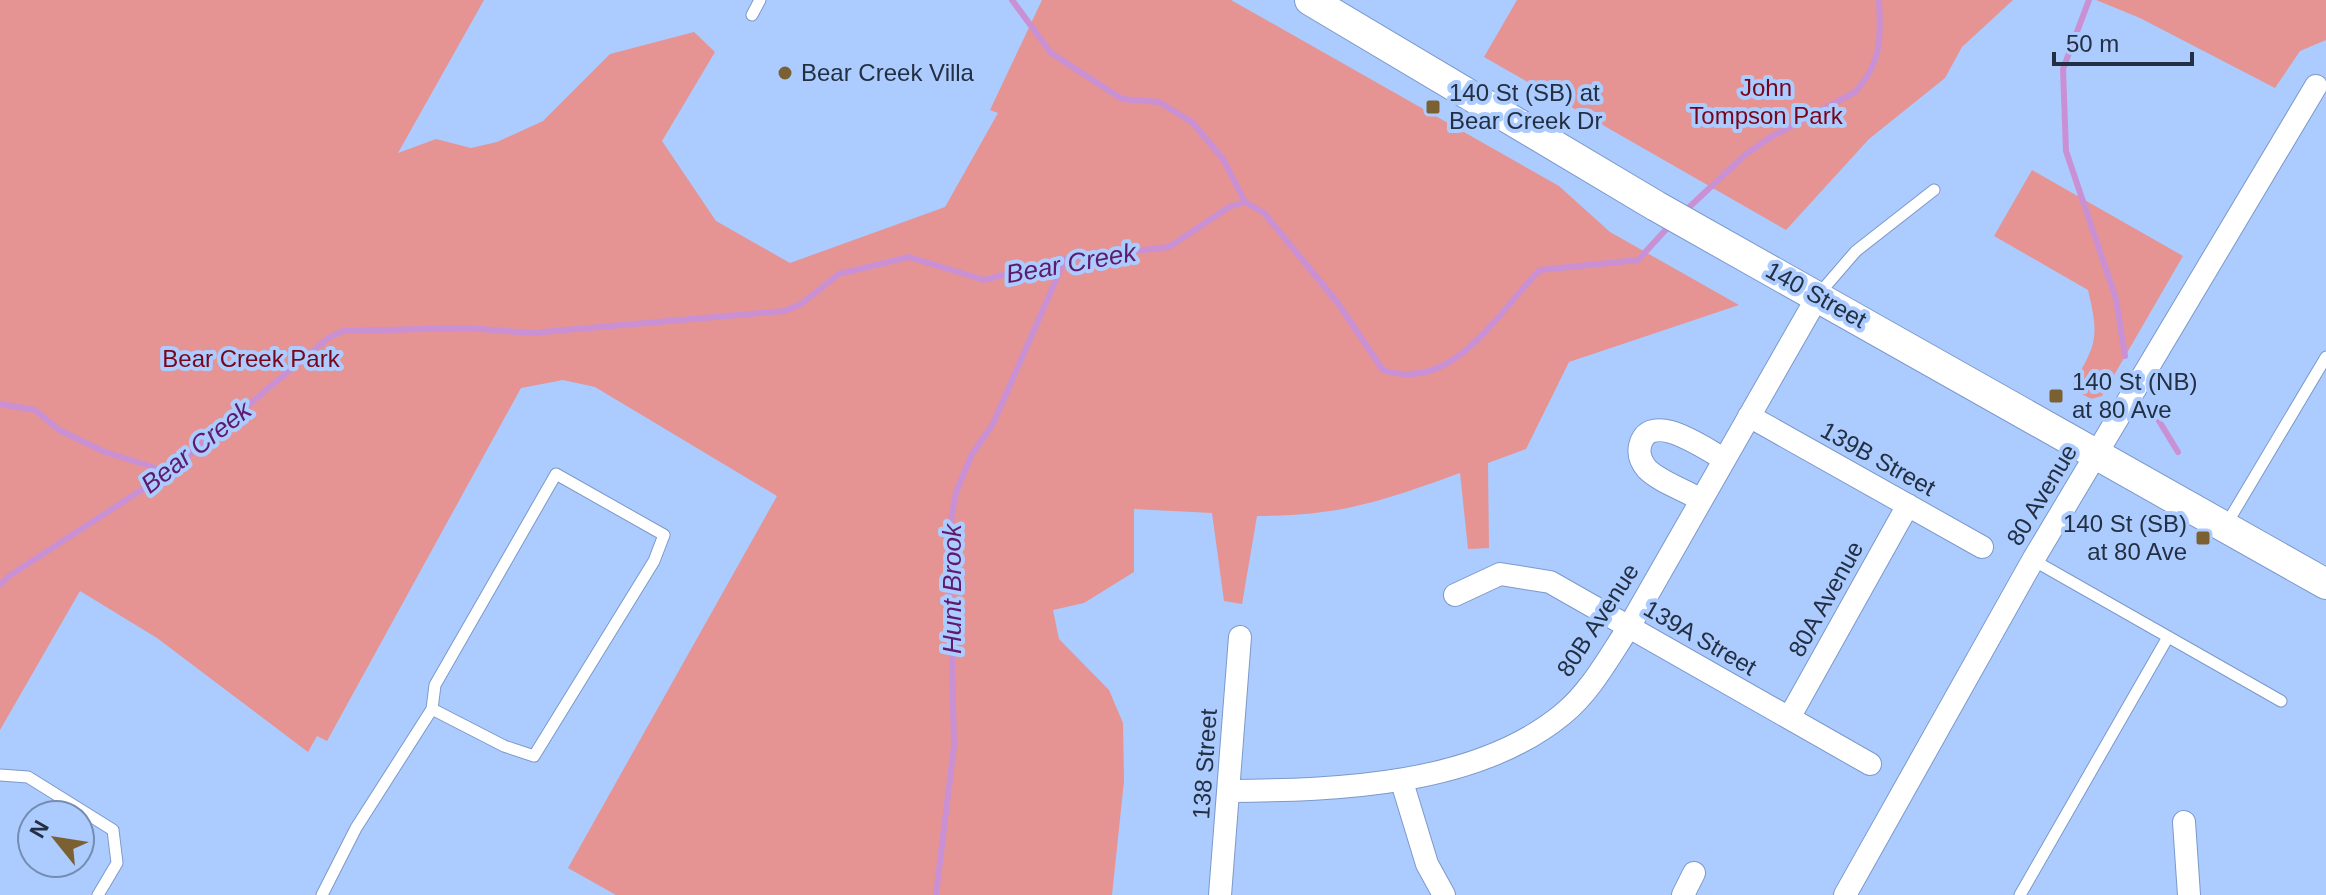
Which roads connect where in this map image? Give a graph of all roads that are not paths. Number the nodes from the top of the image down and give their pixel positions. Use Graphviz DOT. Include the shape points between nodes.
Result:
graph roads {
  1 [pos="760,0"];
  2 [pos="1329,5"];
  3 [pos="752,15"];
  4 [pos="2316,86"];
  5 [pos="1934,190"];
  6 [pos="1818,296"];
  7 [pos="2326,357"];
  8 [pos="1749,416"];
  9 [pos="2097,454"];
  10 [pos="1724,459"];
  11 [pos="1701,500"];
  12 [pos="1908,505"];
  13 [pos="2225,527"];
  14 [pos="1982,547"];
  15 [pos="2033,560"];
  16 [pos="2326,584"];
  17 [pos="1455,595"];
  18 [pos="1629,627"];
  19 [pos="1240,637"];
  20 [pos="2168,637"];
  21 [pos="2281,701"];
  22 [pos="432,709"];
  23 [pos="1789,718"];
  24 [pos="1870,764"];
  25 [pos="0,775"];
  26 [pos="1402,782"];
  27 [pos="1230,791"];
  28 [pos="2184,822"];
  29 [pos="1694,873"];
  30 [pos="98,895"];
  31 [pos="322,895"];
  32 [pos="1220,895"];
  33 [pos="1444,895"];
  34 [pos="1683,895"];
  35 [pos="1845,895"];
  36 [pos="2020,895"];
  37 [pos="2189,895"];
  1 -- 3 [label="lane"];
  2 -- 6 [label="main road, 140 Street" via="1656,206"];
  4 -- 9 [label="street, 80 Avenue"];
  5 -- 6 [label="lane" via="1856,251"];
  6 -- 8 [label="street, 80B Avenue"];
  6 -- 9 [label="main road, 140 Street"];
  7 -- 13 [label="lane"];
  8 -- 10 [label="street, 80B Avenue"];
  8 -- 12 [label="street, 139B Street"];
  9 -- 13 [label="main road, 140 Street"];
  9 -- 15 [label="street, 80 Avenue"];
  10 -- 11 [label="street, 80B Avenue"];
  10 -- 11 [label="street" via="1672,431 1658,429 1640,443 1639,457 1648,470"];
  11 -- 18 [label="street, 80B Avenue"];
  12 -- 14 [label="street, 139B Street"];
  12 -- 23 [label="street, 80A Avenue"];
  13 -- 16 [label="main road, 140 Street"];
  15 -- 20 [label="lane"];
  15 -- 35 [label="street, 80 Avenue"];
  17 -- 18 [label="street, 139A Street" via="1500,574 1550,582"];
  18 -- 23 [label="street, 139A Street"];
  18 -- 26 [label="street, 80B Avenue" via="1582,695 1545,727 1496,753"];
  19 -- 27 [label="street, 138 Street"];
  20 -- 21 [label="lane"];
  20 -- 36 [label="lane"];
  22 -- 22 [label="lane" via="534,756 654,561 664,535 556,474 435,685"];
  22 -- 31 [label="lane" via="356,828"];
  23 -- 24 [label="street, 139A Street"];
  25 -- 30 [label="lane" via="28,777 113,830 117,863"];
  26 -- 27 [label="street, 80B Avenue"];
  26 -- 33 [label="street" via="1427,864"];
  27 -- 32 [label="street, 138 Street"];
  28 -- 37 [label="street"];
  29 -- 34 [label="street"];
}
